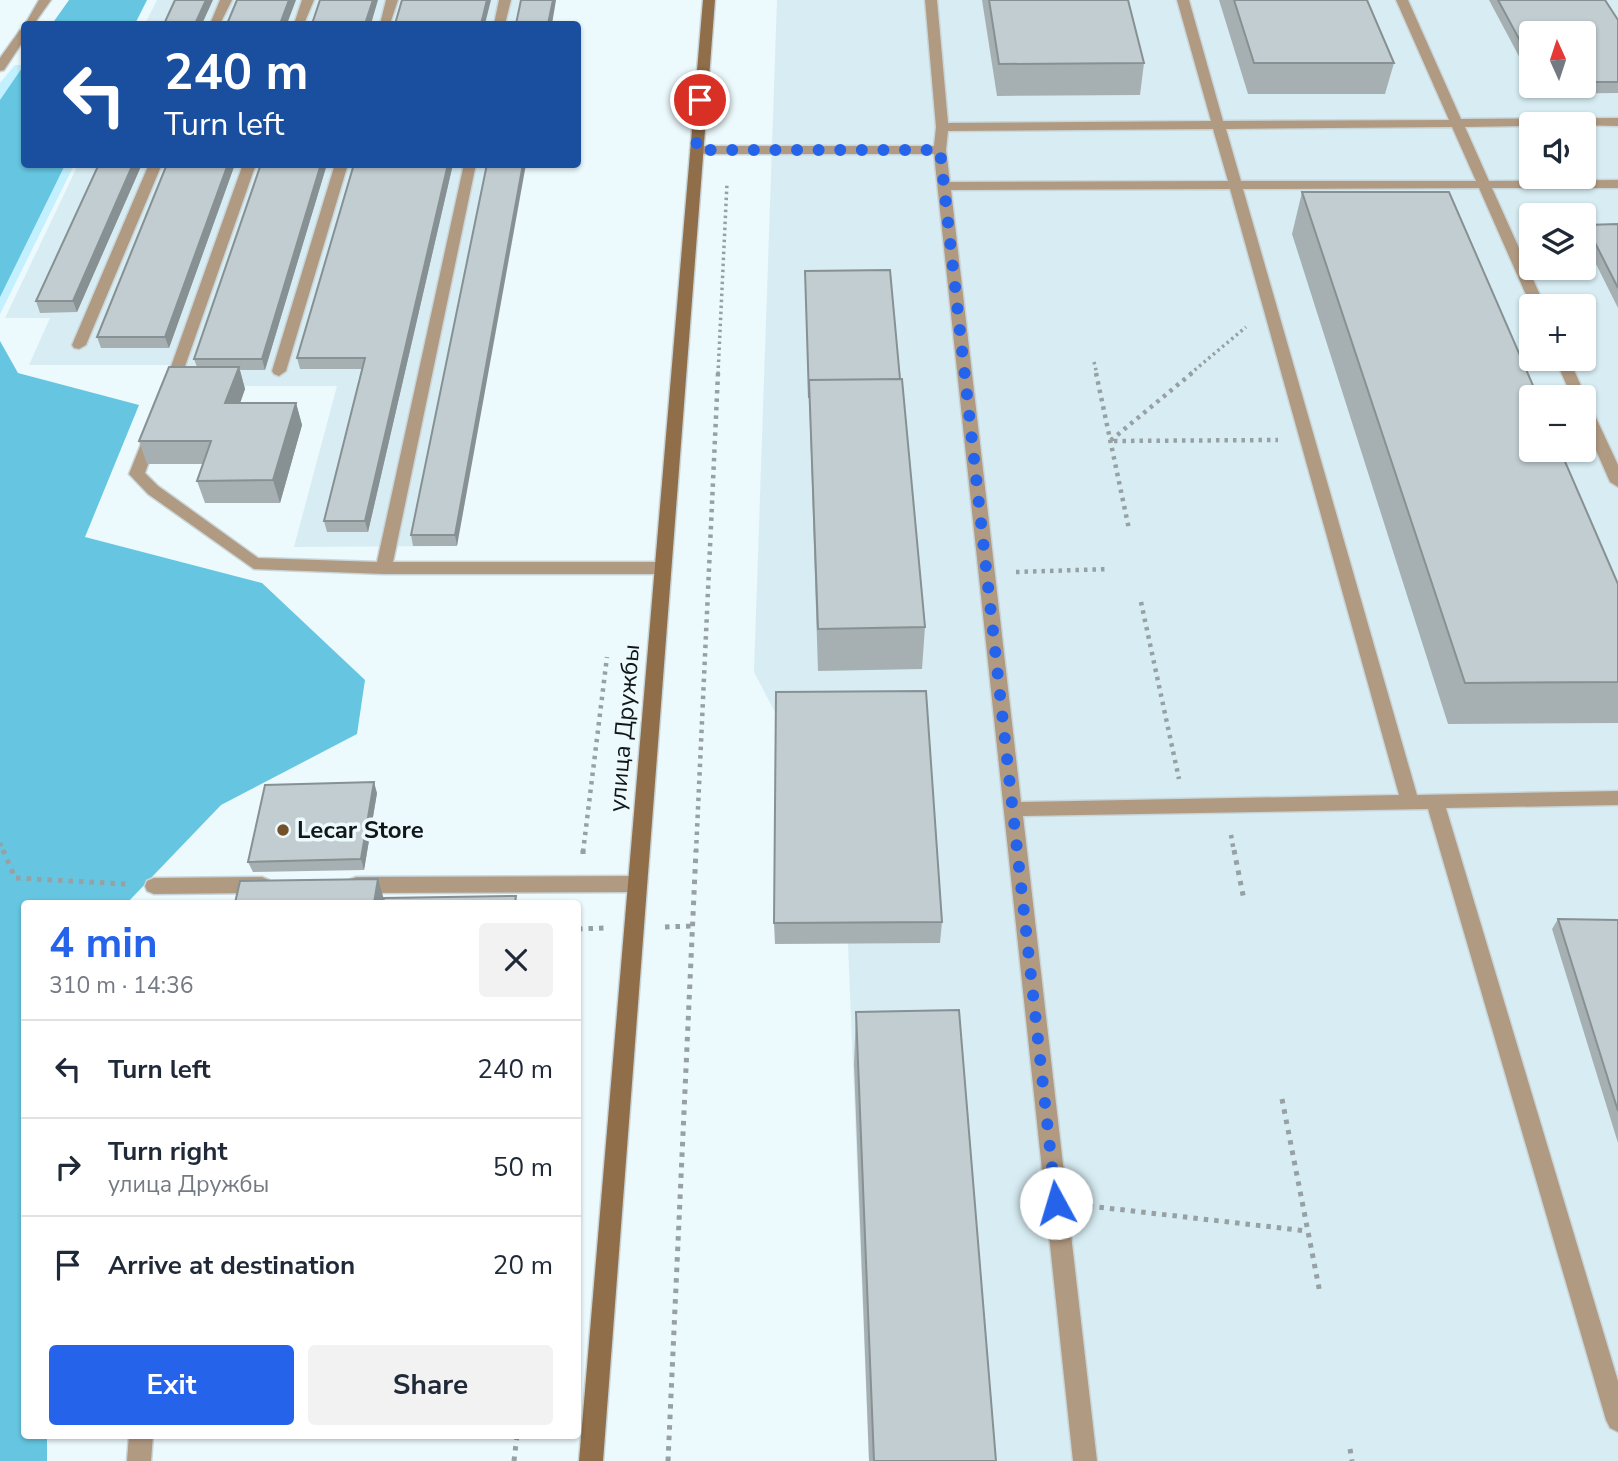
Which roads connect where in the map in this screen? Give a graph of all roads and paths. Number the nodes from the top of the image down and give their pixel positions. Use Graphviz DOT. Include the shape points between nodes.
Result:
graph roads {
  1 [pos="45,0"];
  2 [pos="226,0"];
  3 [pos="309,0"];
  4 [pos="392,0"];
  5 [pos="505,0"];
  6 [pos="709,0"];
  7 [pos="931,0"];
  8 [pos="1183,0"];
  9 [pos="1402,0"];
  10 [pos="31,21"];
  11 [pos="216,21"];
  12 [pos="300,21"];
  13 [pos="386,21"];
  14 [pos="501,21"];
  15 [pos="21,36"];
  16 [pos="0,67"];
  17 [pos="1618,122"];
  18 [pos="1455,124"];
  19 [pos="1219,125"];
  20 [pos="942,127"];
  21 [pos="696,150"];
  22 [pos="728,150"];
  23 [pos="940,150"];
  24 [pos="154,168"];
  25 [pos="249,168"];
  26 [pos="341,168"];
  27 [pos="469,168"];
  28 [pos="1618,184"];
  29 [pos="1482,185"];
  30 [pos="944,186"];
  31 [pos="1236,186"];
  32 [pos="1532,294"];
  33 [pos="1270,307"];
  34 [pos="79,345"];
  35 [pos="1094,362"];
  36 [pos="278,372"];
  37 [pos="165,401"];
  38 [pos="156,425"];
  39 [pos="1596,433"];
  40 [pos="1308,440"];
  41 [pos="1110,441"];
  42 [pos="1618,482"];
  43 [pos="1129,529"];
  44 [pos="662,568"];
  45 [pos="384,569"];
  46 [pos="1109,569"];
  47 [pos="987,572"];
  48 [pos="1142,601"];
  49 [pos="607,657"];
  50 [pos="1618,798"];
  51 [pos="1435,801"];
  52 [pos="1410,802"];
  53 [pos="1225,805"];
  54 [pos="1185,806"];
  55 [pos="1013,808"];
  56 [pos="0,843"];
  57 [pos="580,884"];
  58 [pos="636,884"];
  59 [pos="278,885"];
  60 [pos="333,885"];
  61 [pos="154,886"];
  62 [pos="1244,900"];
  63 [pos="1282,1099"];
  64 [pos="1056,1203"];
  65 [pos="1307,1231"];
  66 [pos="1320,1293"];
  67 [pos="1618,1420"];
  68 [pos="141,1439"];
  69 [pos="517,1439"];
  70 [pos="1350,1449"];
  71 [pos="139,1461"];
  72 [pos="514,1461"];
  73 [pos="591,1461"];
  74 [pos="668,1461"];
  75 [pos="1085,1461"];
  76 [pos="1352,1461"];
  1 -- 10 [label="street"];
  2 -- 11 [label="street"];
  3 -- 12 [label="street"];
  4 -- 13 [label="street"];
  5 -- 14 [label="street"];
  6 -- 21 [label="street, улица Дружбы"];
  7 -- 20 [label="street"];
  8 -- 19 [label="street"];
  9 -- 18 [label="street"];
  15 -- 16 [label="street"];
  17 -- 18 [label="street"];
  18 -- 19 [label="street"];
  18 -- 29 [label="street"];
  19 -- 20 [label="street"];
  19 -- 31 [label="street"];
  20 -- 23 [label="street"];
  21 -- 22 [label="street"];
  21 -- 44 [label="street, улица Дружбы"];
  22 -- 23 [label="street"];
  22 -- 74 [label="path"];
  23 -- 30 [label="street"];
  24 -- 34 [label="street"];
  25 -- 37 [label="street"];
  26 -- 36 [label="street"];
  27 -- 45 [label="street"];
  28 -- 29 [label="street"];
  29 -- 31 [label="street"];
  29 -- 32 [label="street"];
  30 -- 31 [label="street"];
  30 -- 47 [label="street"];
  31 -- 33 [label="street"];
  33 -- 40 [label="street"];
  33 -- 41 [label="path"];
  35 -- 41 [label="path"];
  38 -- 45 [label="street" via="137,474 254,563"];
  39 -- 42 [label="street"];
  40 -- 41 [label="path"];
  40 -- 52 [label="street"];
  41 -- 43 [label="path"];
  44 -- 45 [label="street"];
  44 -- 58 [label="street, улица Дружбы"];
  46 -- 47 [label="path"];
  47 -- 55 [label="street"];
  48 -- 54 [label="path"];
  49 -- 57 [label="path"];
  50 -- 51 [label="street"];
  51 -- 52 [label="street"];
  51 -- 67 [label="street"];
  52 -- 53 [label="street"];
  53 -- 54 [label="street"];
  53 -- 62 [label="path"];
  54 -- 55 [label="street"];
  55 -- 64 [label="street"];
  56 -- 61 [label="path" via="15,878"];
  57 -- 58 [label="street"];
  57 -- 60 [label="street"];
  58 -- 73 [label="street, улица Дружбы"];
  59 -- 61 [label="street"];
  63 -- 65 [label="path"];
  64 -- 65 [label="path"];
  64 -- 75 [label="street"];
  65 -- 66 [label="path"];
  68 -- 71 [label="street"];
  69 -- 72 [label="path"];
  70 -- 76 [label="path"];
}
